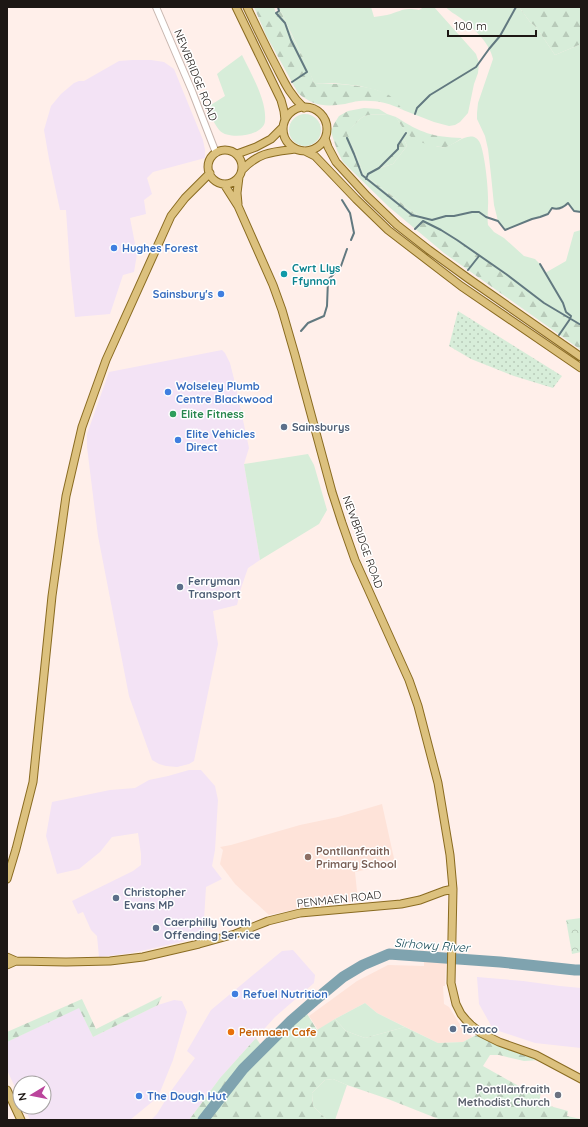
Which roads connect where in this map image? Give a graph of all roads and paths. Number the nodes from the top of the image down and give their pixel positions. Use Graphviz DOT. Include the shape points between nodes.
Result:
graph roads {
  1 [pos="156,7"];
  2 [pos="236,7"];
  3 [pos="247,7"];
  4 [pos="304,108"];
  5 [pos="284,124"];
  6 [pos="325,138"];
  7 [pos="296,149"];
  8 [pos="305,151"];
  9 [pos="216,153"];
  10 [pos="237,154"];
  11 [pos="210,173"];
  12 [pos="240,173"];
  13 [pos="224,184"];
  14 [pos="238,206"];
  15 [pos="581,357"];
  16 [pos="581,368"];
  17 [pos="7,879"];
  18 [pos="453,889"];
  19 [pos="7,957"];
  20 [pos="16,961"];
  21 [pos="7,965"];
  22 [pos="581,1079"];
  23 [pos="7,1090"];
  24 [pos="21,1120"];
  1 -- 9 [label="street, NEWBRIDGE ROAD"];
  2 -- 5 [label="main road" via="281,100"];
  3 -- 4 [label="main road" via="285,84"];
  4 -- 5 [label="main road" via="290,113"];
  4 -- 6 [label="main road" via="314,110 324,119"];
  5 -- 7 [label="main road" via="283,132 288,142"];
  5 -- 10 [label="main road" via="271,139 256,148"];
  6 -- 8 [label="main road" via="317,148"];
  6 -- 15 [label="main road" via="336,162 397,225"];
  7 -- 8 [label="main road"];
  7 -- 12 [label="main road" via="260,155"];
  8 -- 16 [label="main road" via="316,156 388,230 461,286"];
  9 -- 10 [label="main road" via="226,150"];
  9 -- 11 [label="main road" via="210,161"];
  10 -- 12 [label="main road"];
  11 -- 13 [label="main road"];
  11 -- 17 [label="main road" via="171,216 106,360 82,427 66,496 52,596 33,782"];
  12 -- 13 [label="main road" via="232,182"];
  12 -- 14 [label="main road, NEWBRIDGE ROAD"];
  13 -- 14 [label="main road, NEWBRIDGE ROAD"];
  14 -- 18 [label="main road, NEWBRIDGE ROAD" via="282,310 348,541 418,706 443,812"];
  18 -- 20 [label="main road, PENMAEN ROAD" via="401,904 300,913 207,942 143,957 88,962"];
  18 -- 22 [label="main road, NEWBRIDGE ROAD" via="451,983 461,1014 471,1026 487,1037 536,1055"];
  19 -- 20 [label="main road, PENMAEN ROAD"];
  20 -- 21 [label="main road, PENMAEN ROAD"];
  23 -- 24 [label="main road"];
}
